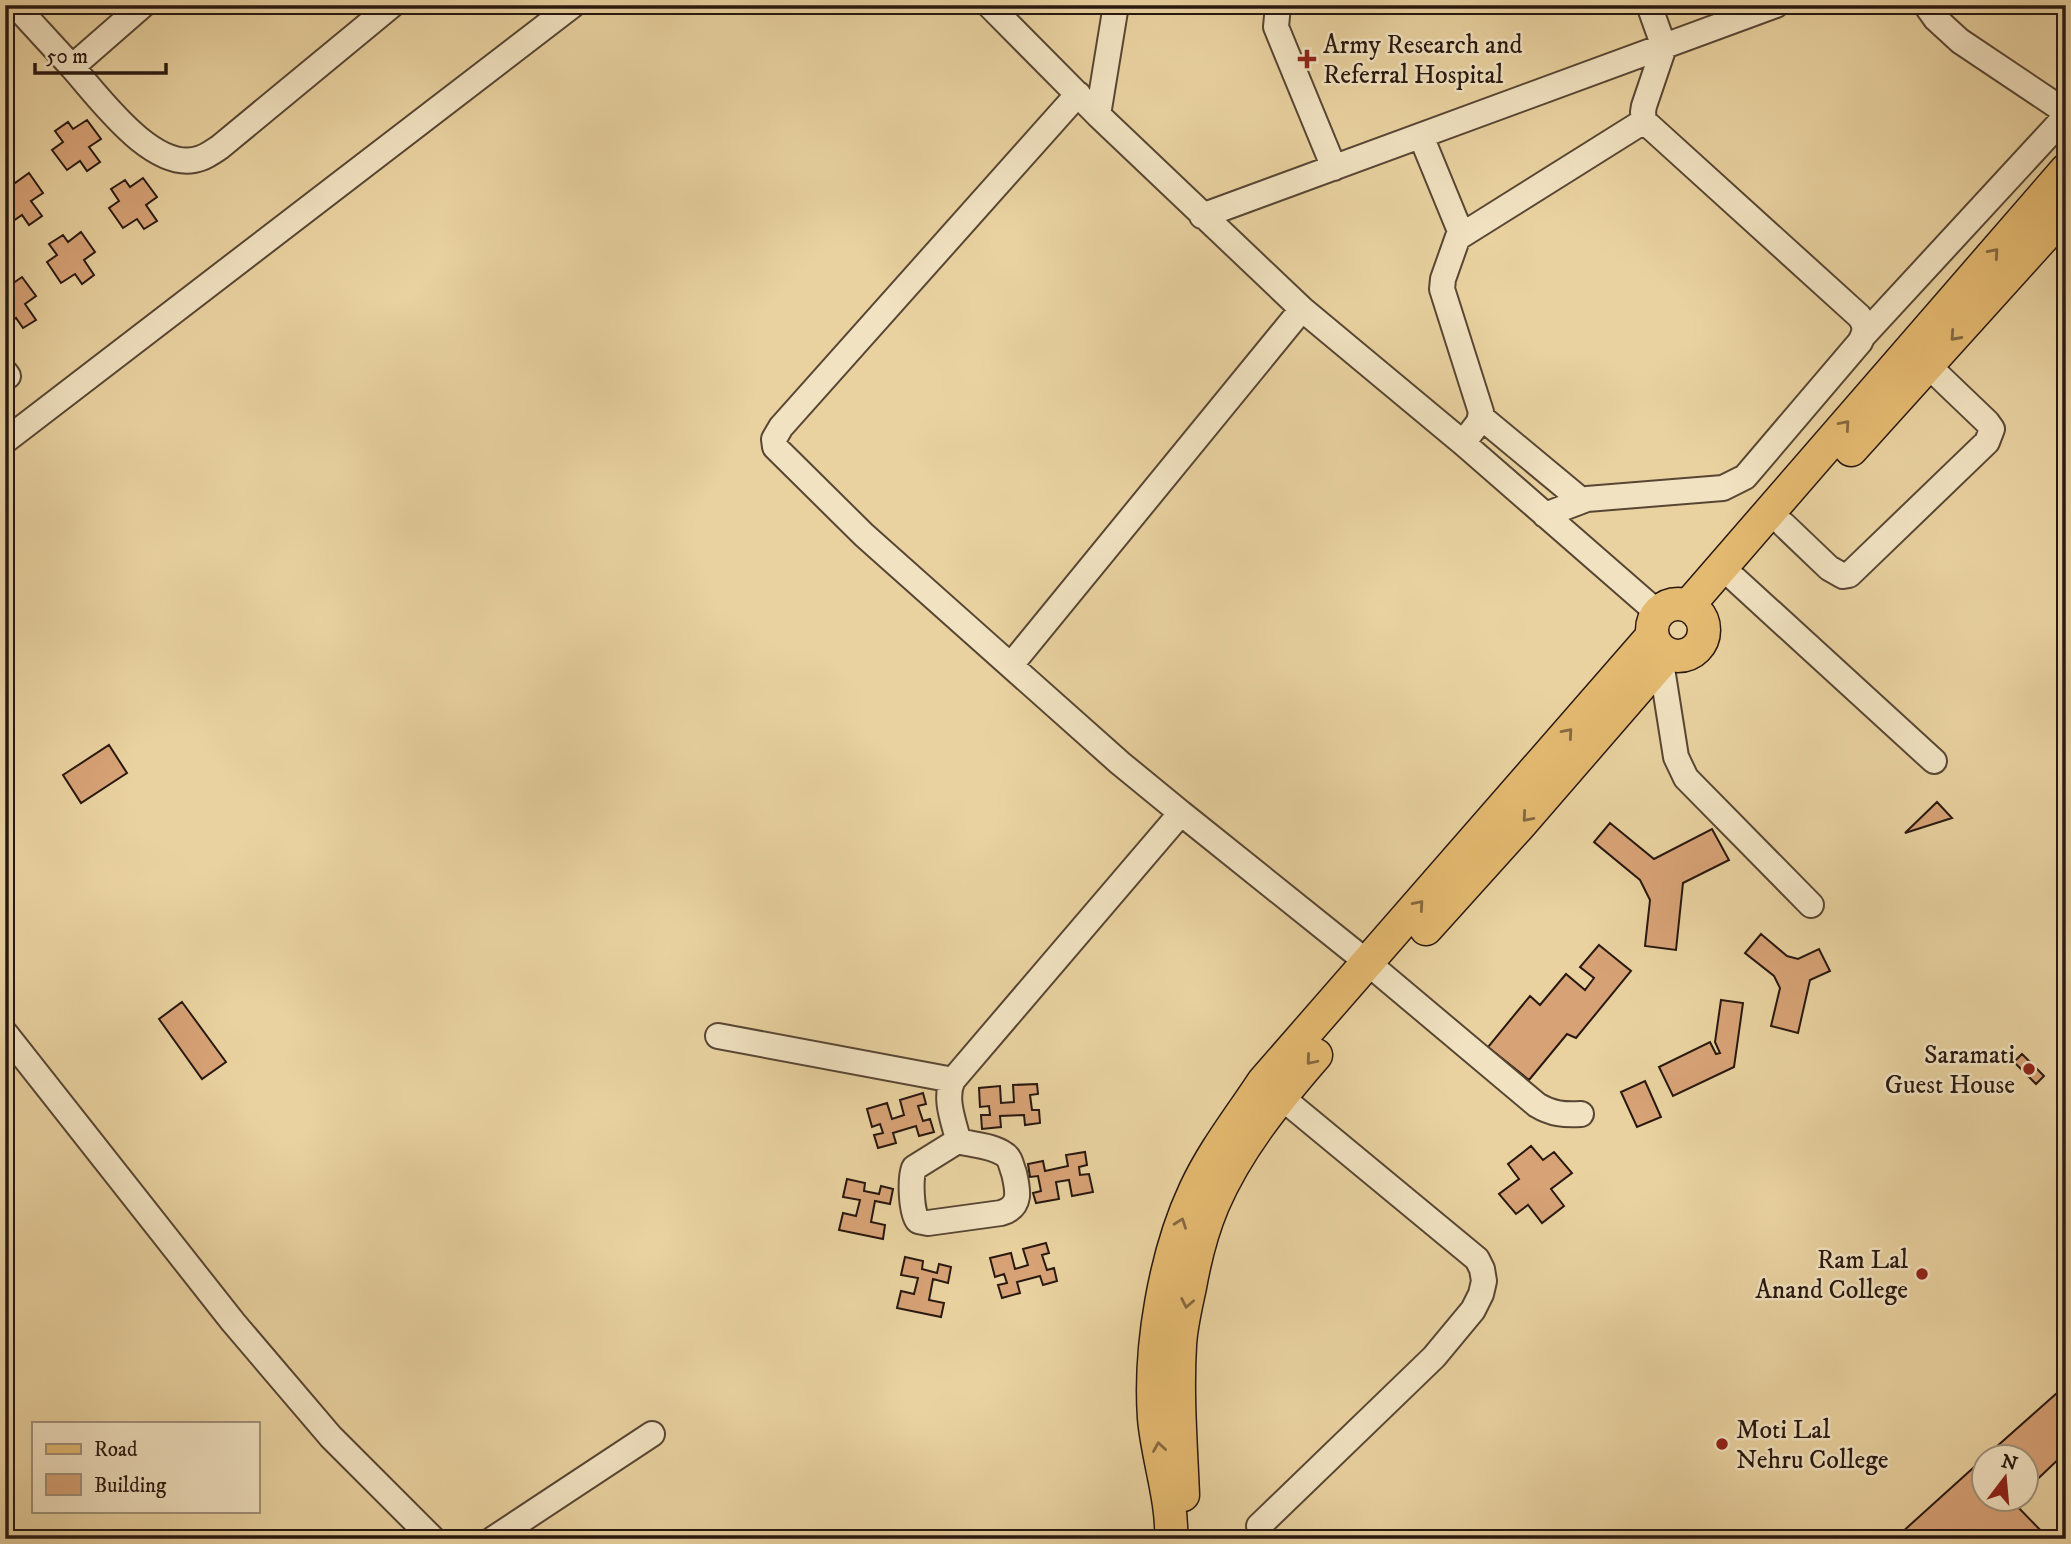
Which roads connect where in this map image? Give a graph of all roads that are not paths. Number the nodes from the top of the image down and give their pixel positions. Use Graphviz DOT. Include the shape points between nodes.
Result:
graph roads {
  1 [pos="15,5"];
  2 [pos="143,5"];
  3 [pos="392,5"];
  4 [pos="573,5"];
  5 [pos="989,5"];
  6 [pos="1116,5"];
  7 [pos="1278,5"];
  8 [pos="1649,5"];
  9 [pos="1776,5"];
  10 [pos="1926,5"];
  11 [pos="1664,47"];
  12 [pos="72,67"];
  13 [pos="1078,94"];
  14 [pos="2066,114"];
  15 [pos="1098,115"];
  16 [pos="1644,121"];
  17 [pos="1421,136"];
  18 [pos="1334,168"];
  19 [pos="2066,170"];
  20 [pos="2066,212"];
  21 [pos="1202,216"];
  22 [pos="1459,237"];
  23 [pos="1302,309"];
  24 [pos="1863,336"];
  25 [pos="1919,357"];
  26 [pos="1481,417"];
  27 [pos="5,441"];
  28 [pos="1463,443"];
  29 [pos="1581,500"];
  30 [pos="1545,515"];
  31 [pos="1783,525"];
  32 [pos="1735,579"];
  33 [pos="1671,631"];
  34 [pos="1012,665"];
  35 [pos="1934,761"];
  36 [pos="1181,813"];
  37 [pos="1811,905"];
  38 [pos="1376,970"];
  39 [pos="5,1032"];
  40 [pos="718,1036"];
  41 [pos="953,1080"];
  42 [pos="1272,1089"];
  43 [pos="1581,1114"];
  44 [pos="959,1140"];
  45 [pos="652,1434"];
  46 [pos="1259,1527"];
  47 [pos="433,1539"];
  48 [pos="493,1539"];
  49 [pos="1171,1539"];
  50 [pos="1185,1539"];
  1 -- 12 [label="lane"];
  2 -- 12 [label="lane"];
  3 -- 12 [label="lane" via="200,159 168,158 148,146"];
  4 -- 27 [label="lane"];
  5 -- 13 [label="lane"];
  6 -- 15 [label="lane"];
  7 -- 18 [label="lane" via="1276,27"];
  8 -- 11 [label="lane"];
  9 -- 11 [label="lane"];
  10 -- 14 [label="lane" via="1960,41"];
  11 -- 16 [label="lane" via="1644,106"];
  11 -- 17 [label="lane"];
  13 -- 15 [label="lane"];
  13 -- 34 [label="lane" via="774,439 775,447 864,535"];
  14 -- 24 [label="lane"];
  15 -- 21 [label="lane"];
  16 -- 22 [label="lane"];
  16 -- 24 [label="lane" via="1859,316 1865,323"];
  17 -- 18 [label="lane"];
  17 -- 22 [label="lane"];
  18 -- 21 [label="lane"];
  25 -- 19 [label="main road, one-way"];
  20 -- 25 [label="main road, one-way"];
  21 -- 23 [label="lane"];
  22 -- 26 [label="lane" via="1442,289"];
  23 -- 28 [label="lane"];
  23 -- 34 [label="lane"];
  24 -- 29 [label="lane" via="1739,481 1723,488"];
  25 -- 31 [label="main road"];
  25 -- 31 [label="lane" via="1992,429 1987,442 1849,575 1829,568"];
  33 -- 25 [label="main road, one-way"];
  26 -- 28 [label="lane"];
  26 -- 29 [label="lane"];
  28 -- 30 [label="lane"];
  29 -- 30 [label="lane"];
  30 -- 33 [label="lane"];
  31 -- 32 [label="main road"];
  32 -- 33 [label="main road"];
  32 -- 35 [label="lane"];
  33 -- 37 [label="lane" via="1676,757 1686,778"];
  33 -- 38 [label="main road"];
  34 -- 36 [label="lane"];
  36 -- 38 [label="lane"];
  36 -- 41 [label="lane"];
  38 -- 42 [label="main road"];
  38 -- 43 [label="lane" via="1537,1105 1563,1115"];
  39 -- 47 [label="lane" via="269,1365 331,1437"];
  40 -- 41 [label="lane"];
  41 -- 44 [label="lane" via="948,1094"];
  42 -- 46 [label="lane" via="1477,1259 1484,1281 1473,1310 1434,1357"];
  49 -- 42 [label="main road, one-way" via="1153,1398 1168,1266 1196,1188 1218,1147"];
  42 -- 50 [label="main road, one-way" via="1213,1204 1195,1260 1180,1343"];
  44 -- 44 [label="lane" via="1008,1157 1017,1187 1015,1204 1001,1213 918,1221 914,1215 914,1168"];
  45 -- 48 [label="lane"];
}
